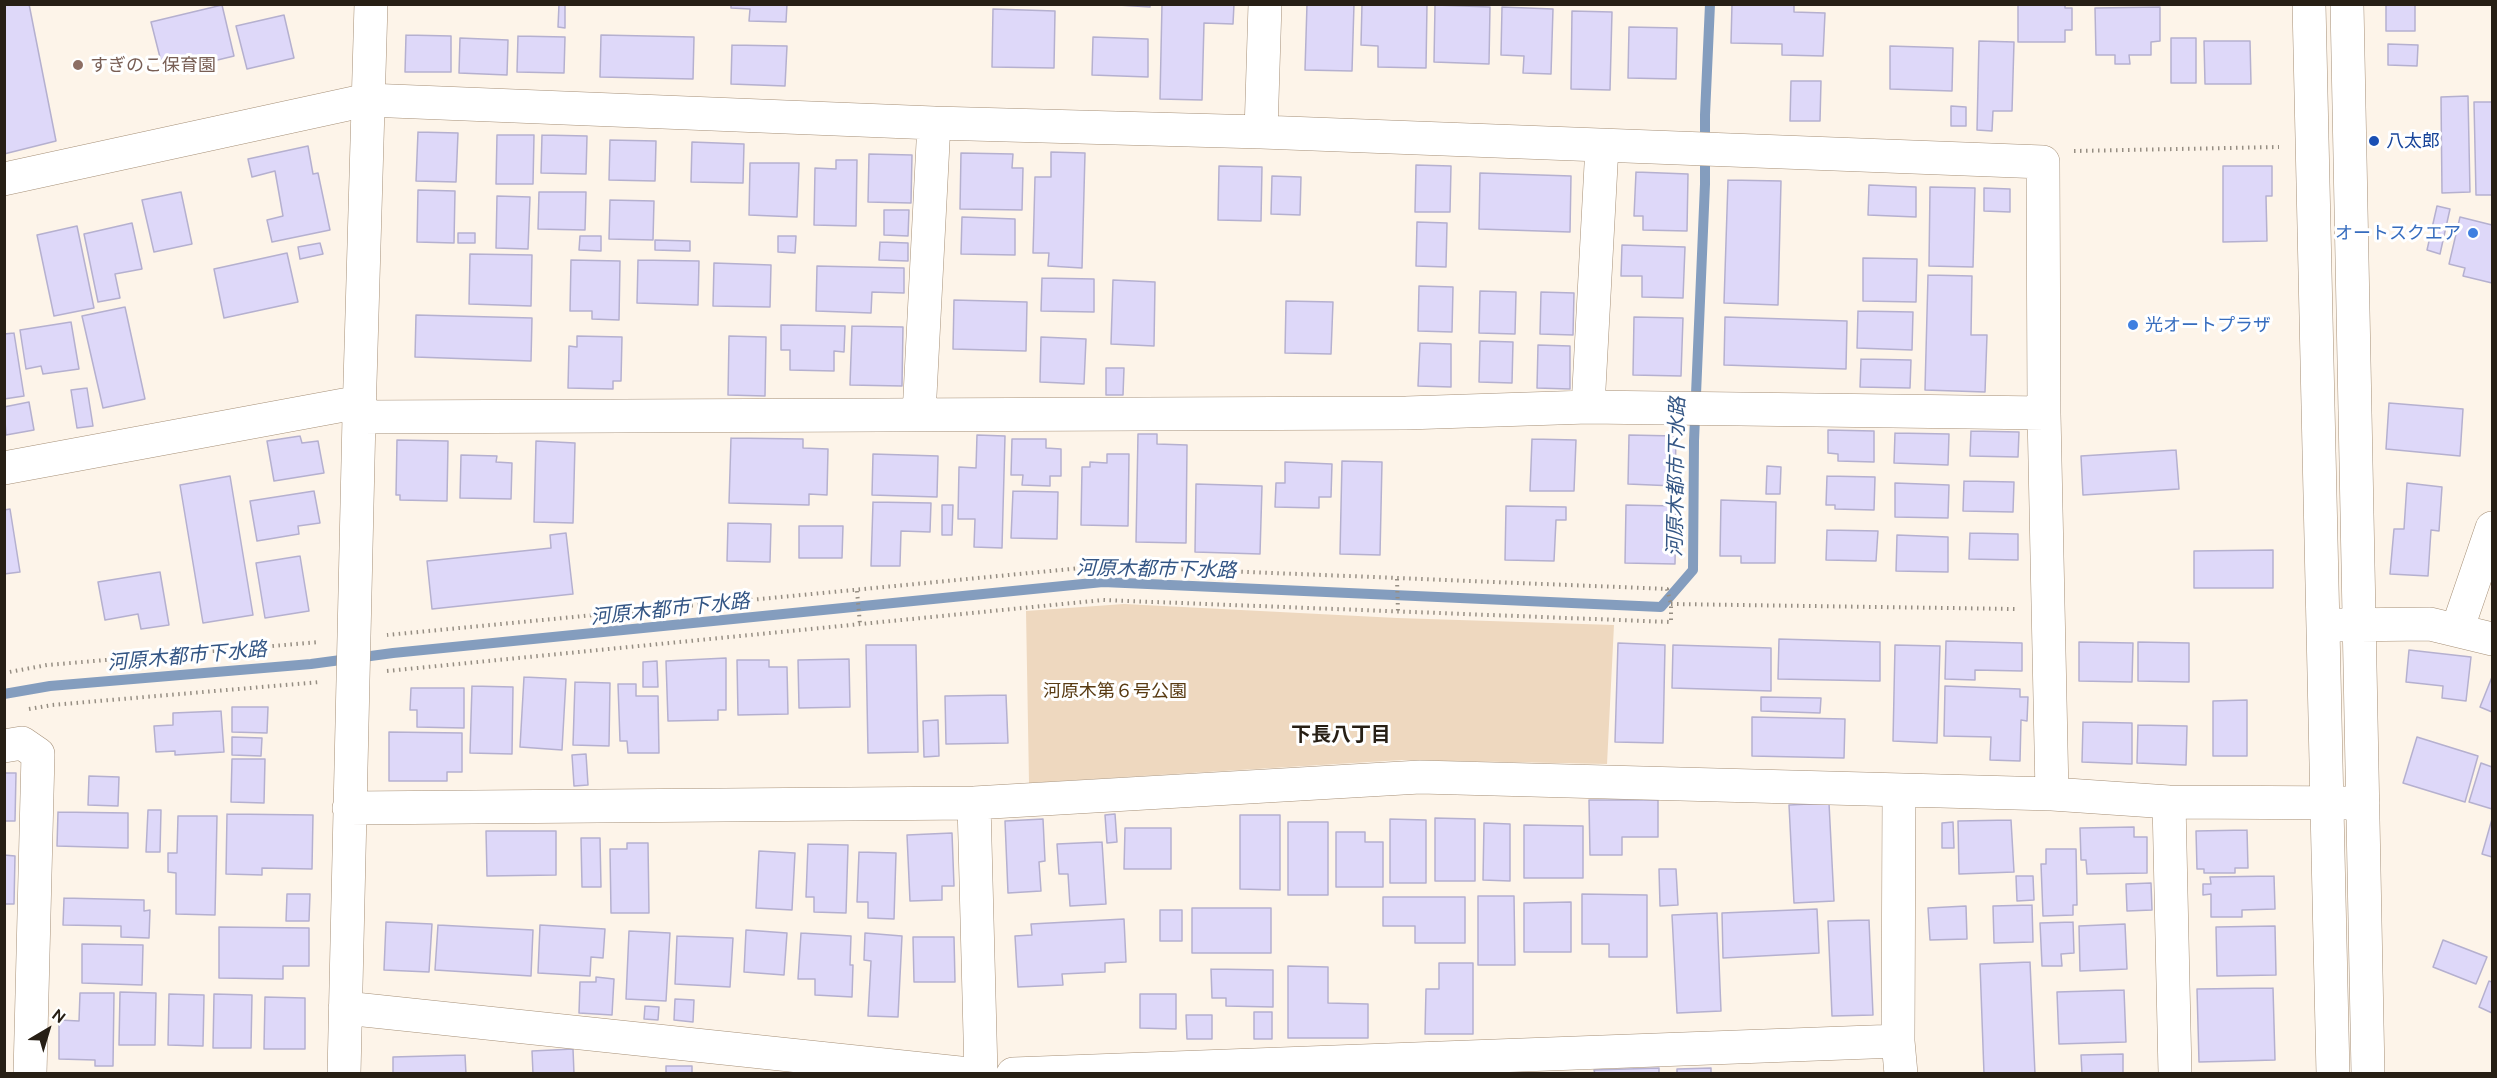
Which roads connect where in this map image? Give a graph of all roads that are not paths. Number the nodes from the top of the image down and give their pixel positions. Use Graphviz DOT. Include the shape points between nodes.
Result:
graph roads {
  1 [pos="371,4"];
  2 [pos="1265,4"];
  3 [pos="2309,4"];
  4 [pos="2347,4"];
  5 [pos="367,100"];
  6 [pos="934,123"];
  7 [pos="1261,132"];
  8 [pos="1602,146"];
  9 [pos="4,179"];
  10 [pos="1588,407"];
  11 [pos="359,410"];
  12 [pos="2044,413"];
  13 [pos="919,415"];
  14 [pos="4,468"];
  15 [pos="2493,528"];
  16 [pos="2323,625"];
  17 [pos="2358,625"];
  18 [pos="2457,630"];
  19 [pos="2493,639"];
  20 [pos="4,746"];
  21 [pos="1899,790"];
  22 [pos="2052,794"];
  23 [pos="2169,802"];
  24 [pos="974,803"];
  25 [pos="2327,803"];
  26 [pos="2363,803"];
  27 [pos="349,808"];
  28 [pos="345,1008"];
  29 [pos="1898,1041"];
  30 [pos="30,1074"];
  31 [pos="344,1074"];
  32 [pos="969,1074"];
  33 [pos="981,1074"];
  34 [pos="1013,1074"];
  35 [pos="1901,1074"];
  36 [pos="2175,1074"];
  37 [pos="2333,1074"];
  38 [pos="2368,1074"];
  1 -- 5 [label="street"];
  2 -- 7 [label="street"];
  3 -- 16 [label="street"];
  4 -- 17 [label="street"];
  5 -- 6 [label="street"];
  5 -- 9 [label="street"];
  5 -- 11 [label="street"];
  6 -- 7 [label="street"];
  6 -- 13 [label="street"];
  7 -- 8 [label="street"];
  8 -- 10 [label="street"];
  8 -- 12 [label="street" via="2043,162"];
  10 -- 12 [label="street"];
  10 -- 13 [label="street" via="1394,413"];
  11 -- 13 [label="street"];
  11 -- 14 [label="street"];
  11 -- 27 [label="street"];
  12 -- 22 [label="street"];
  15 -- 18 [label="street"];
  16 -- 17 [label="street"];
  16 -- 25 [label="street"];
  17 -- 18 [label="street" via="2430,624"];
  17 -- 26 [label="street"];
  18 -- 19 [label="street"];
  20 -- 30 [label="street" via="22,743 38,754"];
  21 -- 22 [label="street"];
  21 -- 24 [label="street" via="1420,777"];
  21 -- 29 [label="street"];
  22 -- 23 [label="street"];
  23 -- 25 [label="street"];
  23 -- 36 [label="street"];
  24 -- 27 [label="street"];
  24 -- 33 [label="street"];
  25 -- 26 [label="street"];
  25 -- 37 [label="street"];
  26 -- 38 [label="street"];
  27 -- 28 [label="street"];
  28 -- 31 [label="street"];
  28 -- 32 [label="street"];
  29 -- 34 [label="street"];
  29 -- 35 [label="street"];
}
